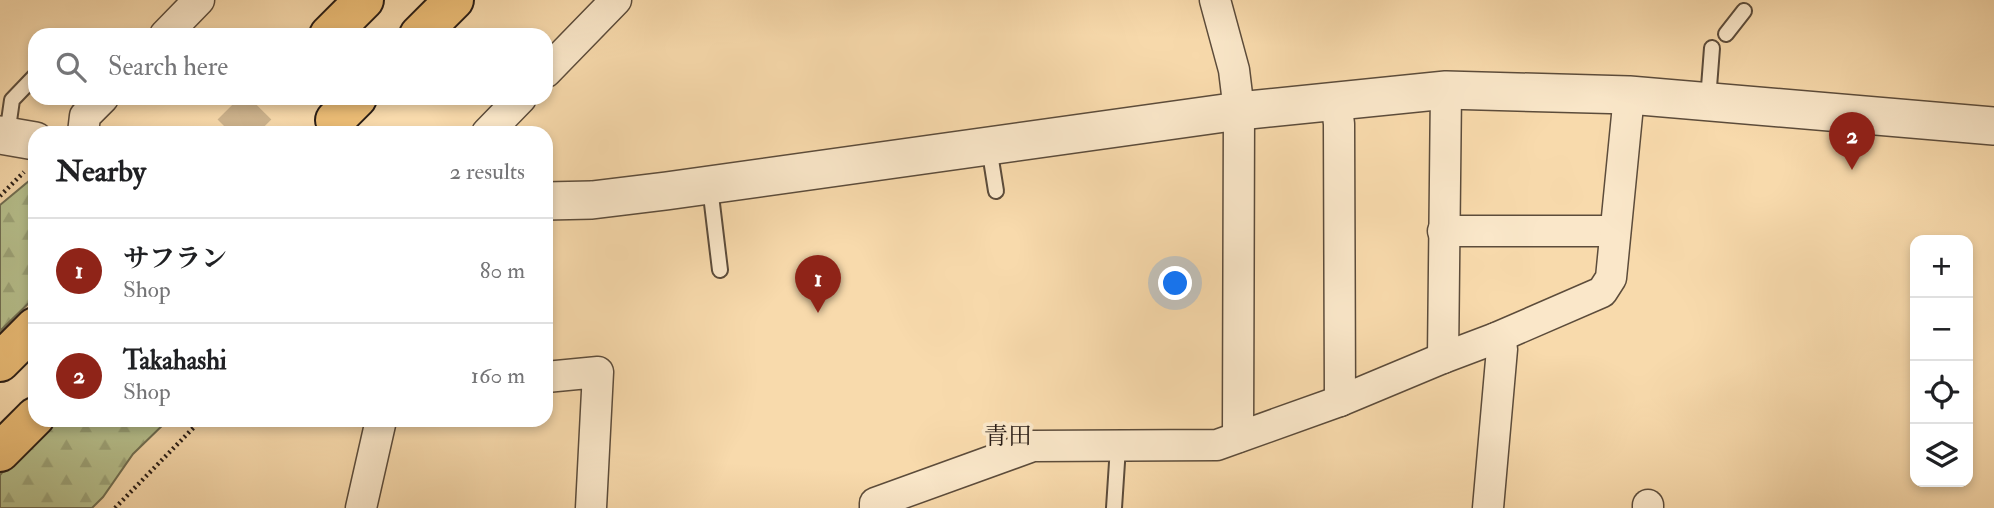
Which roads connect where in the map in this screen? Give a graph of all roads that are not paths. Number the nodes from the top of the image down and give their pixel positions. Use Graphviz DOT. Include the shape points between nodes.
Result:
graph roads {
  1 [pos="199,0"];
  2 [pos="364,0"];
  3 [pos="454,0"];
  4 [pos="616,0"];
  5 [pos="1215,0"];
  6 [pos="1744,11"];
  7 [pos="172,28"];
  8 [pos="336,28"];
  9 [pos="426,28"];
  10 [pos="1726,34"];
  11 [pos="1712,48"];
  12 [pos="553,65"];
  13 [pos="28,83"];
  14 [pos="1446,90"];
  15 [pos="1629,95"];
  16 [pos="1336,100"];
  17 [pos="1707,102"];
  18 [pos="96,105"];
  19 [pos="514,105"];
  20 [pos="1239,111"];
  21 [pos="84,126"];
  22 [pos="494,126"];
  23 [pos="1994,126"];
  24 [pos="989,145"];
  25 [pos="17,146"];
  26 [pos="710,185"];
  27 [pos="996,191"];
  28 [pos="553,201"];
  29 [pos="1443,231"];
  30 [pos="1615,231"];
  31 [pos="720,270"];
  32 [pos="28,334"];
  33 [pos="1496,338"];
  34 [pos="1443,358"];
  35 [pos="0,362"];
  36 [pos="553,376"];
  37 [pos="1340,401"];
  38 [pos="28,424"];
  39 [pos="379,427"];
  40 [pos="1238,437"];
  41 [pos="1118,447"];
  42 [pos="0,452"];
  43 [pos="361,508"];
  44 [pos="591,508"];
  45 [pos="875,508"];
  46 [pos="1114,508"];
  47 [pos="1488,508"];
  1 -- 7 [label="street"];
  2 -- 8 [label="highway"];
  3 -- 9 [label="highway"];
  4 -- 12 [label="street"];
  5 -- 20 [label="street" via="1234,70"];
  6 -- 10 [label="lane"];
  11 -- 17 [label="lane"];
  13 -- 25 [label="lane" via="12,100"];
  14 -- 15 [label="street"];
  14 -- 16 [label="street"];
  14 -- 29 [label="street"];
  15 -- 17 [label="street"];
  15 -- 30 [label="street"];
  16 -- 20 [label="street"];
  16 -- 37 [label="street"];
  17 -- 23 [label="street"];
  18 -- 21 [label="street" via="85,116"];
  19 -- 22 [label="street"];
  20 -- 24 [label="street"];
  20 -- 40 [label="street"];
  24 -- 26 [label="street"];
  24 -- 27 [label="lane"];
  26 -- 28 [label="street"];
  26 -- 31 [label="lane"];
  29 -- 30 [label="street"];
  29 -- 34 [label="street"];
  30 -- 33 [label="street" via="1611,278 1602,292"];
  32 -- 35 [label="highway"];
  33 -- 34 [label="street"];
  33 -- 47 [label="street" via="1502,349"];
  34 -- 37 [label="street"];
  36 -- 44 [label="street" via="598,372"];
  37 -- 40 [label="street"];
  38 -- 42 [label="highway"];
  39 -- 43 [label="street"];
  40 -- 41 [label="street" via="1217,445"];
  41 -- 45 [label="street" via="1033,446 875,503"];
  41 -- 46 [label="lane"];
}
